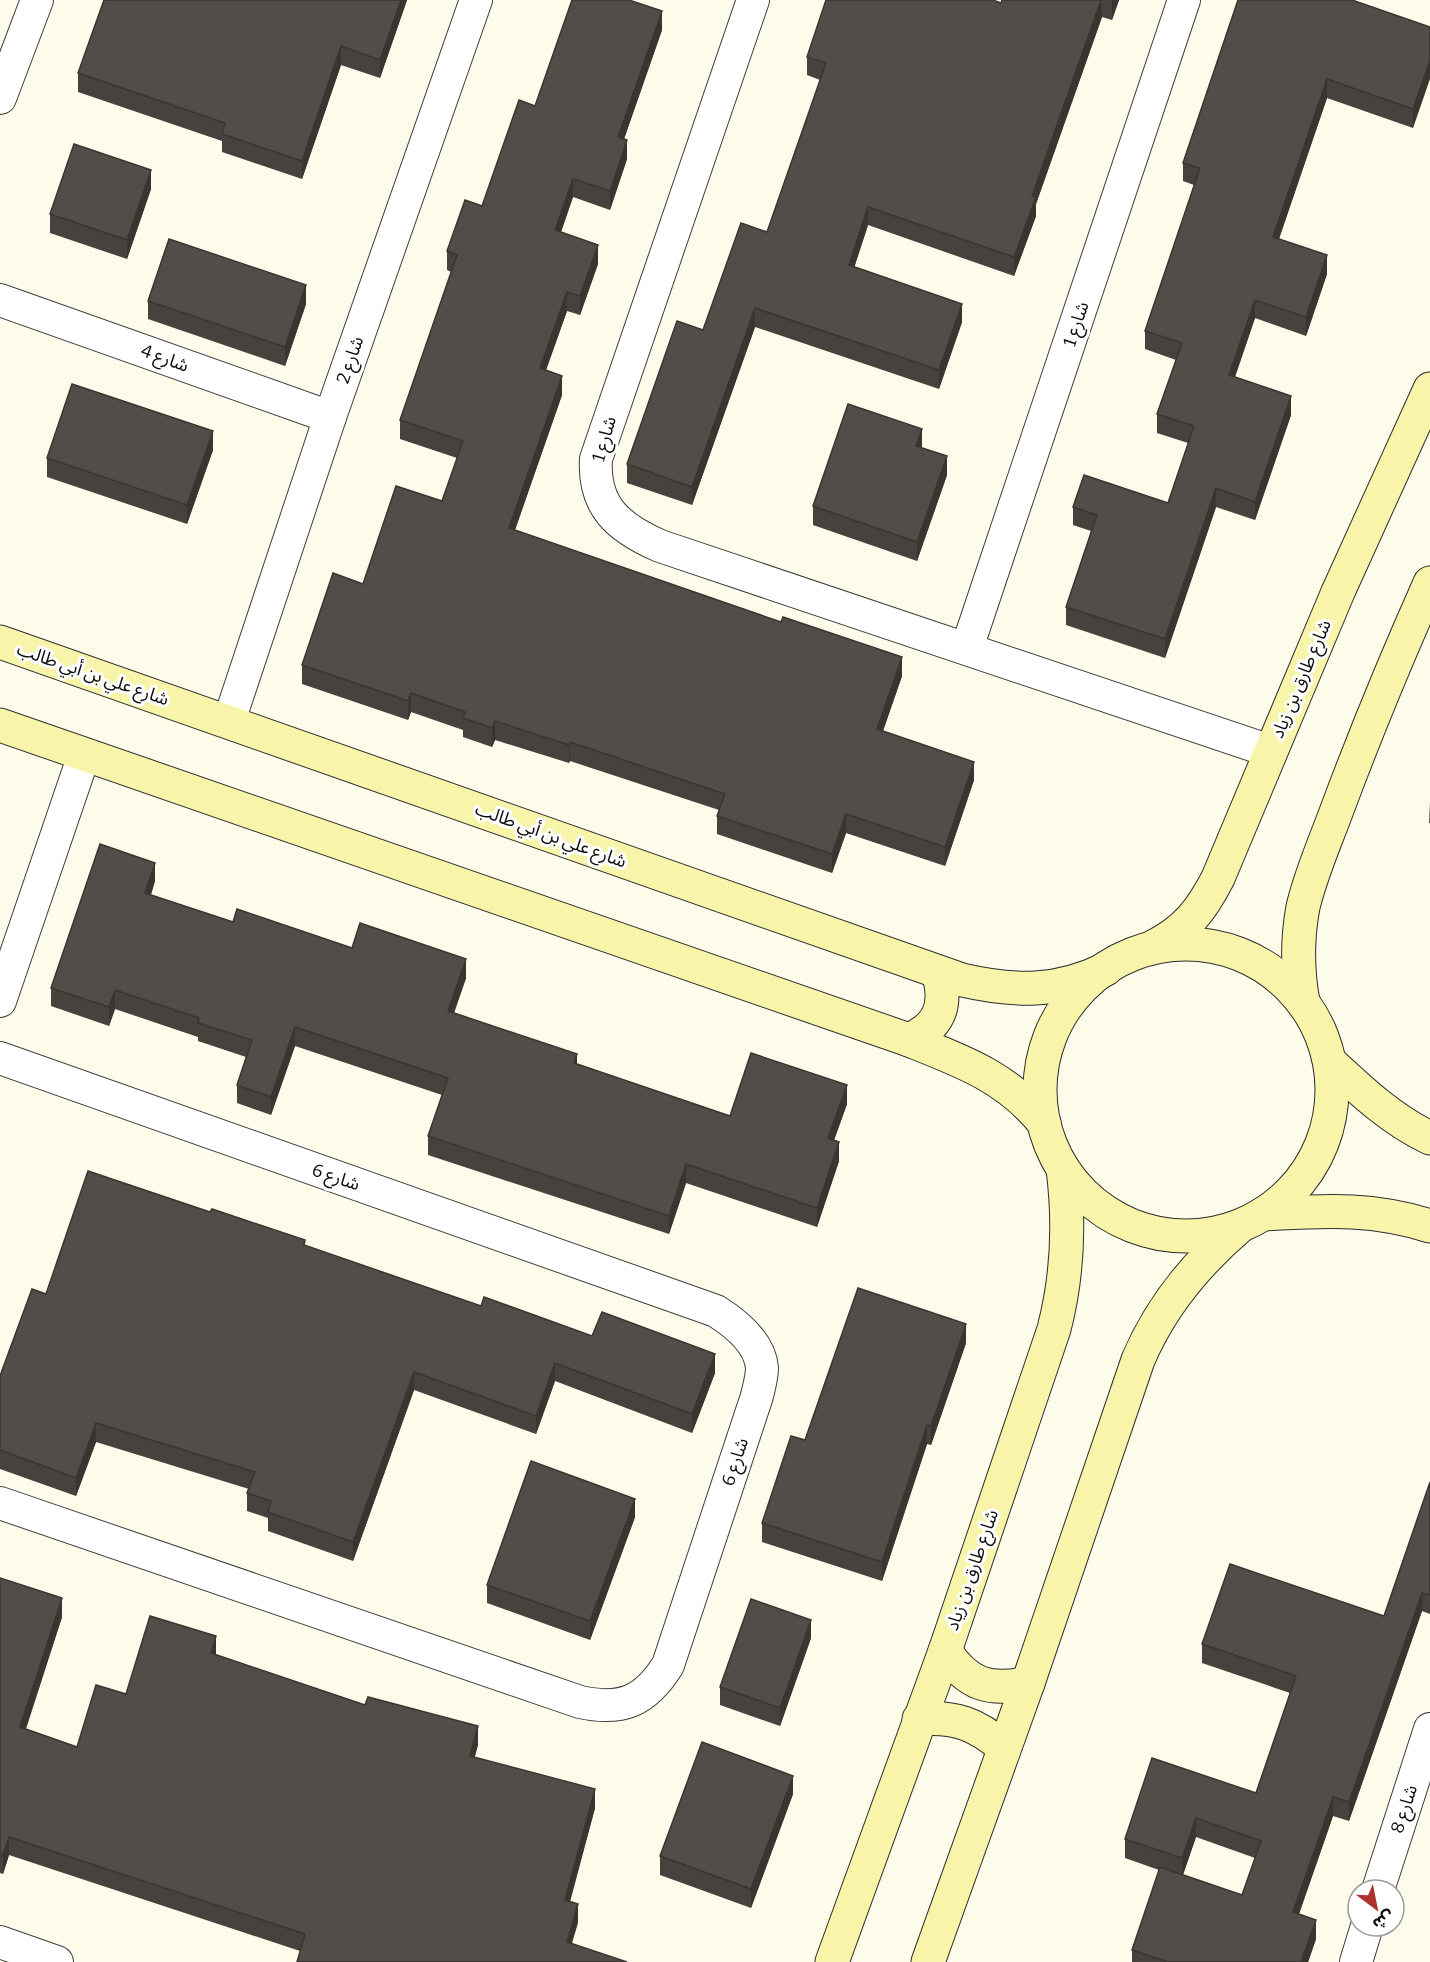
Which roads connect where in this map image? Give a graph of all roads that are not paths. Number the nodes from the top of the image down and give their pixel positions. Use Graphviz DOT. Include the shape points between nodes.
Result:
graph roads {
  1 [pos="37,0"];
  2 [pos="476,0"];
  3 [pos="753,0"];
  4 [pos="1184,0"];
  5 [pos="0,98"];
  6 [pos="0,300"];
  7 [pos="1427,397"];
  8 [pos="330,417"];
  9 [pos="1430,583"];
  10 [pos="0,642"];
  11 [pos="967,648"];
  12 [pos="229,721"];
  13 [pos="0,725"];
  14 [pos="1270,751"];
  15 [pos="84,755"];
  16 [pos="1149,949"];
  17 [pos="1106,969"];
  18 [pos="938,972"];
  19 [pos="0,1001"];
  20 [pos="1303,1002"];
  21 [pos="909,1040"];
  22 [pos="0,1058"];
  23 [pos="1330,1062"];
  24 [pos="1044,1123"];
  25 [pos="1430,1138"];
  26 [pos="1063,1169"];
  27 [pos="1252,1220"];
  28 [pos="1430,1226"];
  29 [pos="0,1503"];
  30 [pos="945,1651"];
  31 [pos="1028,1683"];
  32 [pos="919,1719"];
  33 [pos="1430,1728"];
  34 [pos="1004,1748"];
  35 [pos="1382,1878"];
  36 [pos="1363,1938"];
  37 [pos="0,1942"];
  38 [pos="57,1962"];
  39 [pos="832,1962"];
  40 [pos="928,1962"];
  41 [pos="1356,1962"];
  1 -- 5 [label="street"];
  2 -- 8 [label="street, شارع 2"];
  3 -- 11 [label="street, شارع 1" via="596,459 598,492 629,531 660,546"];
  4 -- 11 [label="street, شارع 1"];
  6 -- 8 [label="street, شارع 4"];
  7 -- 14 [label="main road, شارع طارق بن زياد"];
  8 -- 12 [label="street, شارع 2"];
  9 -- 20 [label="main road" via="1355,762 1309,885 1298,956"];
  10 -- 12 [label="main road, شارع علي بن أبي طالب"];
  11 -- 14 [label="street, شارع 1"];
  12 -- 18 [label="main road, شارع علي بن أبي طالب"];
  13 -- 15 [label="main road"];
  14 -- 16 [label="main road, شارع طارق بن زياد" via="1204,905 1185,926"];
  15 -- 19 [label="street"];
  15 -- 21 [label="main road"];
  16 -- 17 [label="main road"];
  16 -- 20 [label="main road" via="1198,944 1238,954 1268,969"];
  17 -- 18 [label="main road, شارع علي بن أبي طالب" via="1054,987 1034,989 989,986"];
  17 -- 24 [label="main road" via="1069,1003 1046,1048 1040,1098"];
  18 -- 21 [label="main road" via="943,988 936,1021"];
  20 -- 23 [label="main road" via="1320,1031"];
  21 -- 24 [label="main road" via="982,1070 1023,1099"];
  22 -- 29 [label="street, شارع 6" via="716,1311 749,1339 762,1368 757,1396 668,1665 651,1687 619,1705 580,1702"];
  23 -- 25 [label="main road" via="1398,1120"];
  23 -- 27 [label="main road" via="1332,1106 1320,1148 1296,1186"];
  24 -- 26 [label="main road"];
  26 -- 27 [label="main road" via="1097,1206 1142,1229 1192,1236"];
  26 -- 30 [label="main road, شارع طارق بن زياد" via="1068,1239 1060,1306"];
  27 -- 28 [label="main road" via="1363,1211"];
  27 -- 31 [label="main road" via="1212,1251 1193,1272 1162,1313 1142,1349"];
  30 -- 31 [label="main road" via="971,1680 1009,1688"];
  30 -- 32 [label="main road, شارع طارق بن زياد"];
  31 -- 34 [label="main road"];
  32 -- 34 [label="main road" via="956,1720 990,1735"];
  32 -- 39 [label="main road, شارع طارق بن زياد"];
  33 -- 35 [label="street, شارع 8"];
  34 -- 40 [label="main road"];
  36 -- 41 [label="street"];
  37 -- 38 [label="street"];
}
